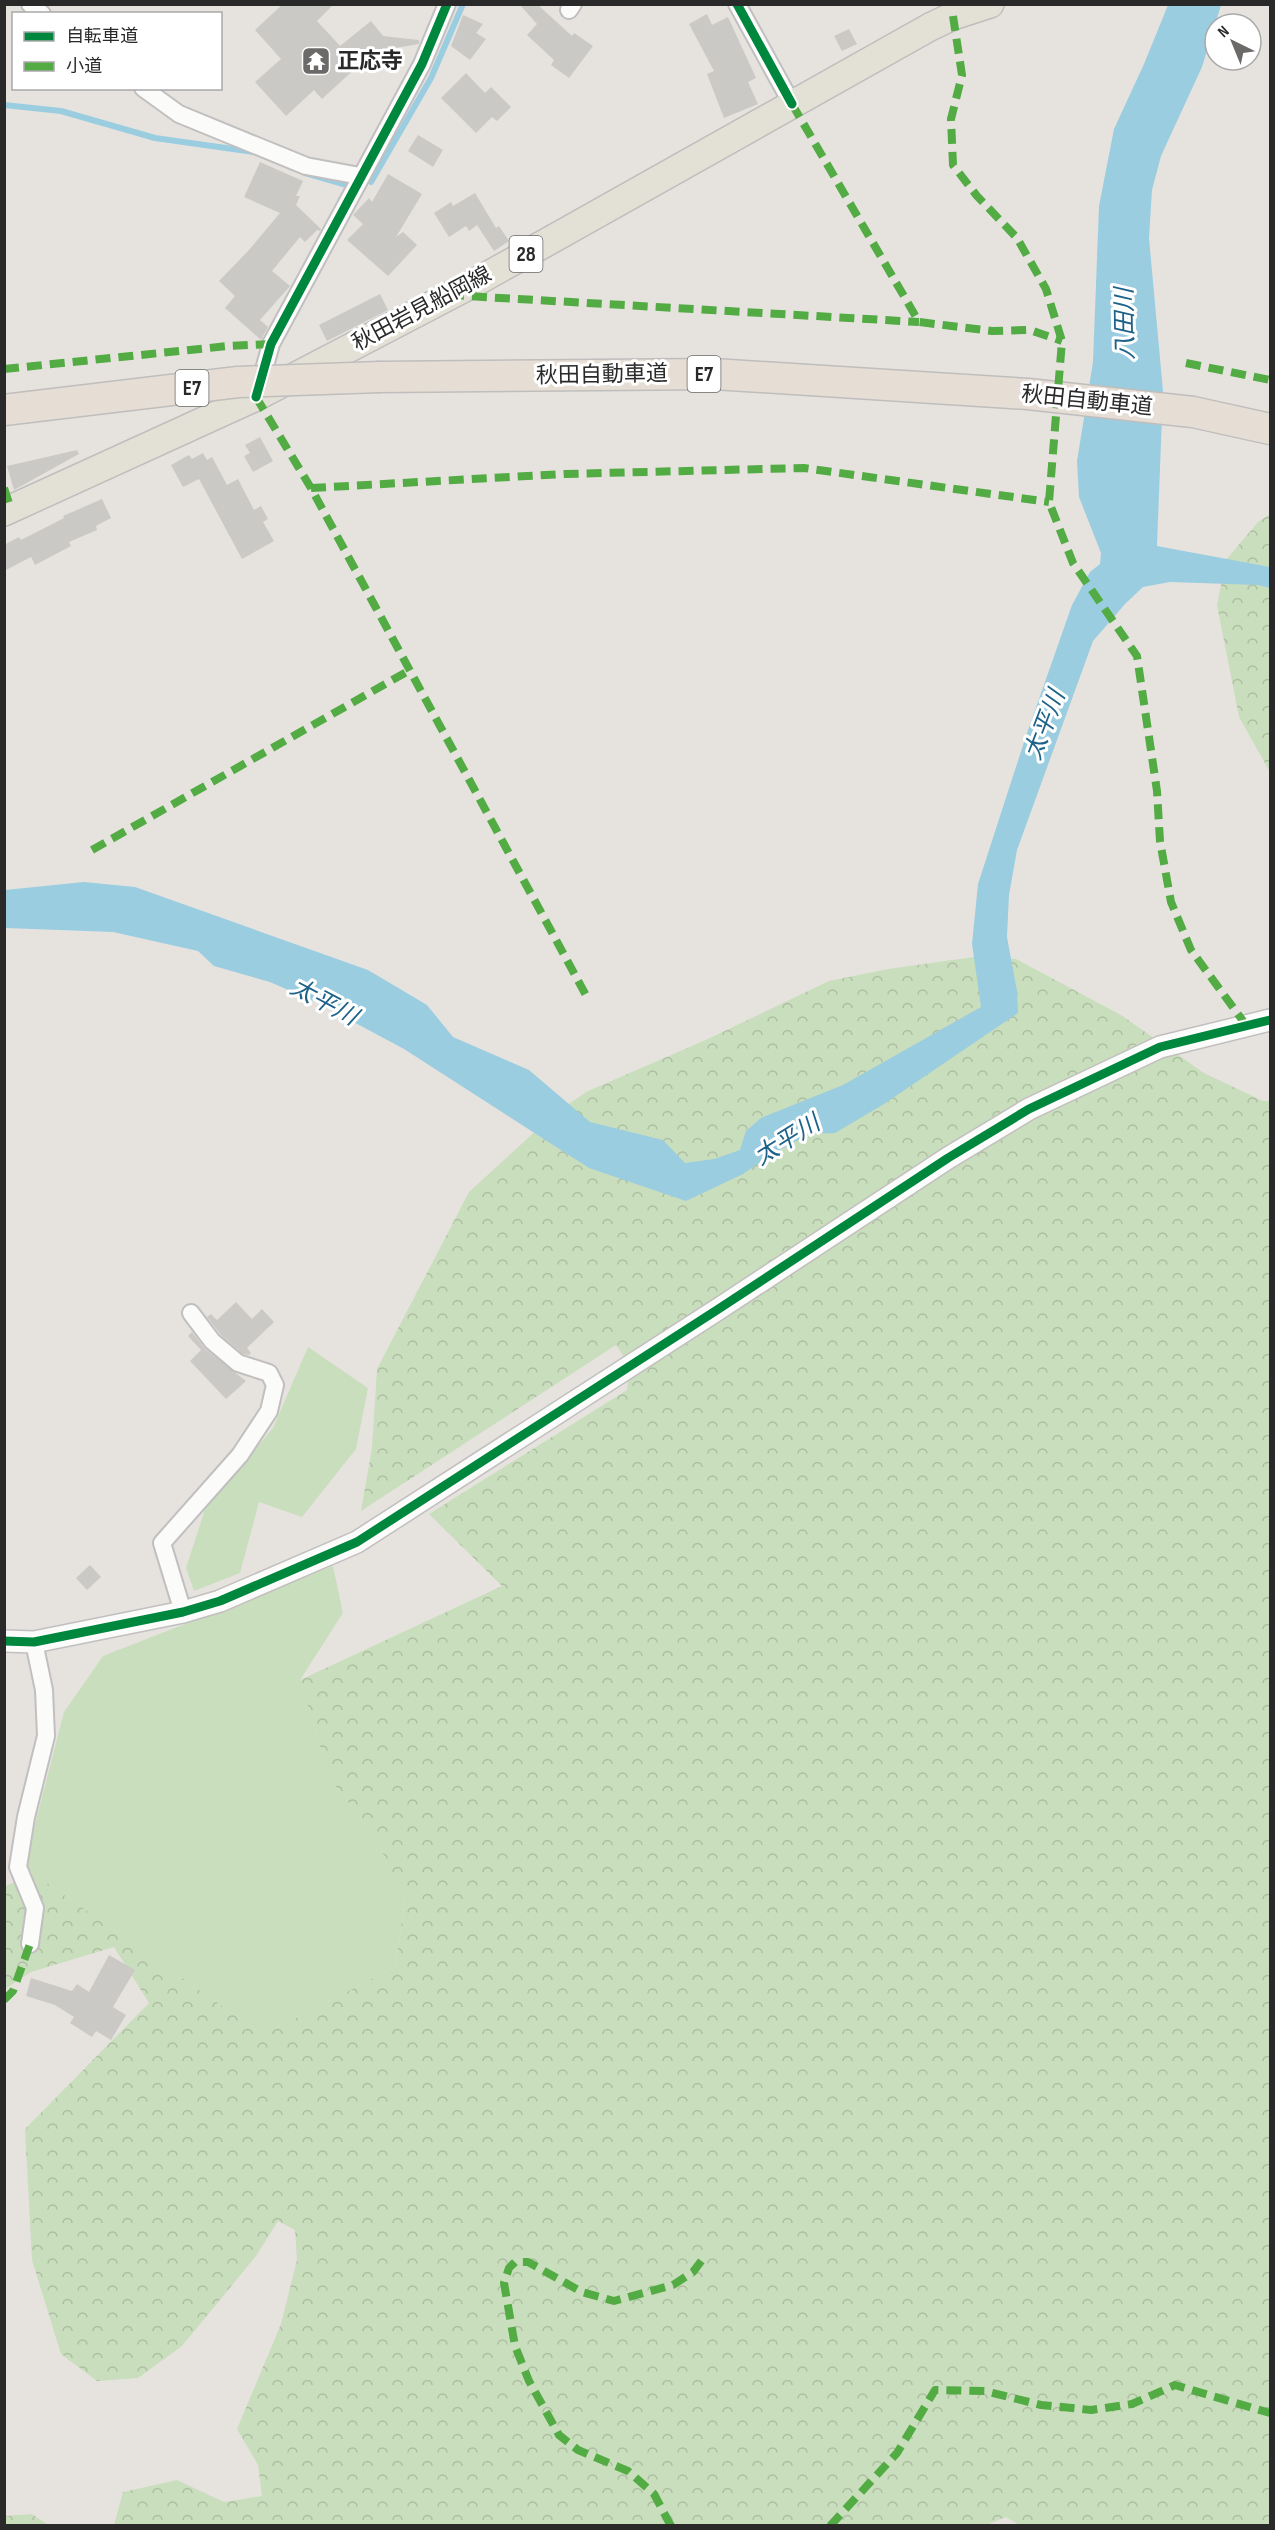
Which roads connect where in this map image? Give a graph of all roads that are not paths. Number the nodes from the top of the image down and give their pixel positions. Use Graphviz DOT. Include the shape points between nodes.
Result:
graph roads {
  1 [pos="447,4"];
  2 [pos="737,4"];
  3 [pos="990,4"];
  4 [pos="146,90"];
  5 [pos="792,104"];
  6 [pos="360,176"];
  7 [pos="256,397"];
  8 [pos="4,410"];
  9 [pos="1270,429"];
  10 [pos="4,512"];
  11 [pos="1270,1020"];
  12 [pos="191,1312"];
  13 [pos="183,1612"];
  14 [pos="4,1641"];
  15 [pos="34,1642"];
  16 [pos="30,1944"];
  1 -- 6 [label="street" via="422,64"];
  2 -- 5 [label="street"];
  3 -- 5 [label="main road, 秋田岩見船岡線 / 28" via="930,27"];
  4 -- 6 [label="street" via="179,114 306,166"];
  5 -- 7 [label="main road, 秋田岩見船岡線 / 28" via="476,282"];
  6 -- 7 [label="street" via="272,344"];
  7 -- 10 [label="main road, 秋田岩見船岡線 / 28"];
  8 -- 9 [label="highway, 秋田自動車道 / E7, bridge" via="238,382 714,374 1028,394 1192,412"];
  11 -- 13 [label="street" via="1160,1047 1029,1109 357,1542 220,1601"];
  12 -- 13 [label="street" via="212,1341 238,1363 269,1373 275,1385 269,1411 240,1455 162,1543"];
  13 -- 15 [label="street"];
  14 -- 15 [label="street"];
  15 -- 16 [label="street" via="44,1690 46,1736 18,1867 35,1908"];
}
